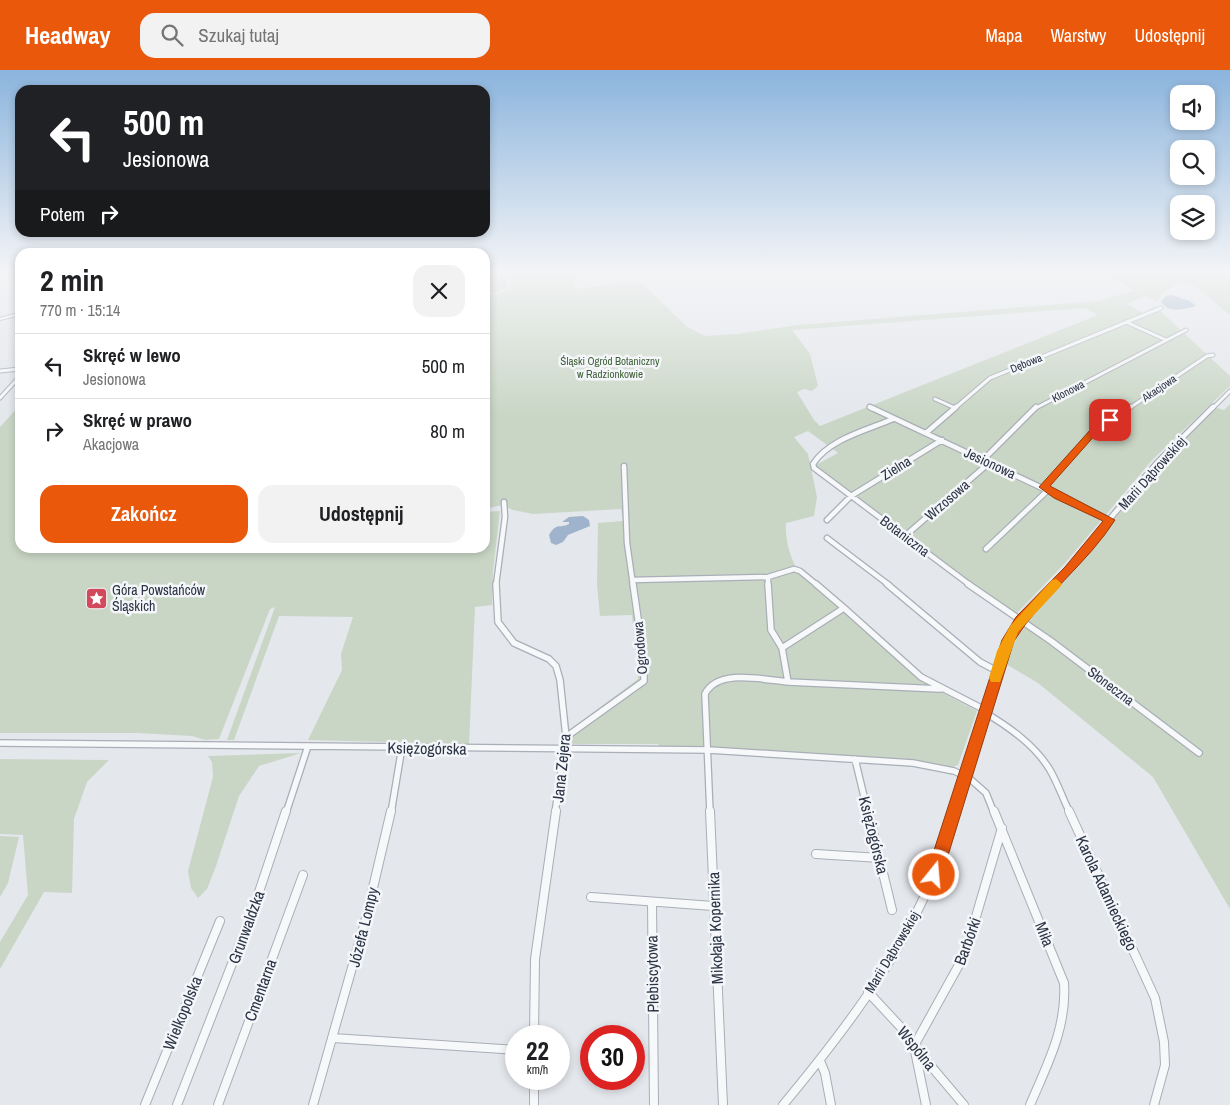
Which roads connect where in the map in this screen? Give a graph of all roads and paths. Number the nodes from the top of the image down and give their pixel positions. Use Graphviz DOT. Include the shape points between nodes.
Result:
graph roads {
  1 [pos="1133,319"];
  2 [pos="1126,322"];
  3 [pos="1186,330"];
  4 [pos="1166,340"];
  5 [pos="1213,355"];
  6 [pos="15,370"];
  7 [pos="0,371"];
  8 [pos="15,382"];
  9 [pos="1230,391"];
  10 [pos="0,398"];
  11 [pos="935,398"];
  12 [pos="869,407"];
  13 [pos="955,408"];
  14 [pos="893,418"];
  15 [pos="926,433"];
  16 [pos="942,440"];
  17 [pos="983,460"];
  18 [pos="989,464"];
  19 [pos="624,466"];
  20 [pos="1046,489"];
  21 [pos="851,496"];
  22 [pos="504,502"];
  23 [pos="827,520"];
  24 [pos="1110,520"];
  25 [pos="905,536"];
  26 [pos="827,538"];
  27 [pos="986,549"];
  28 [pos="768,576"];
  29 [pos="632,580"];
  30 [pos="844,608"];
  31 [pos="1020,621"];
  32 [pos="782,648"];
  33 [pos="998,671"];
  34 [pos="788,682"];
  35 [pos="941,689"];
  36 [pos="985,711"];
  37 [pos="566,737"];
  38 [pos="0,742"];
  39 [pos="308,746"];
  40 [pos="402,747"];
  41 [pos="564,750"];
  42 [pos="709,750"];
  43 [pos="1199,753"];
  44 [pos="854,759"];
  45 [pos="964,775"];
  46 [pos="1002,827"];
  47 [pos="816,854"];
  48 [pos="880,858"];
  49 [pos="303,875"];
  50 [pos="591,897"];
  51 [pos="652,902"];
  52 [pos="713,906"];
  53 [pos="892,910"];
  54 [pos="220,921"];
  55 [pos="868,992"];
  56 [pos="534,1025"];
  57 [pos="333,1038"];
  58 [pos="914,1046"];
  59 [pos="505,1049"];
  60 [pos="820,1061"];
  61 [pos="534,1090"];
  62 [pos="145,1105"];
  63 [pos="177,1105"];
  64 [pos="218,1105"];
  65 [pos="313,1105"];
  66 [pos="534,1105"];
  67 [pos="654,1105"];
  68 [pos="723,1105"];
  69 [pos="783,1105"];
  70 [pos="831,1105"];
  71 [pos="926,1105"];
  72 [pos="964,1105"];
  73 [pos="1030,1105"];
  74 [pos="1154,1105"];
  1 -- 2 [label="street, Dębowa"];
  2 -- 4 [label="street"];
  2 -- 13 [label="street, Dębowa" via="990,378"];
  3 -- 4 [label="street, Klonowa"];
  4 -- 17 [label="street, Klonowa" via="1036,407"];
  5 -- 20 [label="street, Akacjowa" via="1094,431"];
  6 -- 7 [label="street"];
  8 -- 10 [label="street"];
  9 -- 24 [label="street, Marii Dąbrowskiej" via="1157,463"];
  11 -- 13 [label="street"];
  12 -- 14 [label="street, Jesionowa"];
  13 -- 15 [label="street, Dębowa"];
  14 -- 15 [label="street, Jesionowa"];
  14 -- 21 [label="street, Botaniczna" via="830,446 818,456 813,466"];
  15 -- 16 [label="street, Jesionowa"];
  16 -- 17 [label="street, Jesionowa"];
  16 -- 21 [label="street, Zielna"];
  17 -- 18 [label="street, Jesionowa"];
  18 -- 20 [label="street, Jesionowa"];
  18 -- 25 [label="street, Wrzosowa"];
  19 -- 29 [label="street, Ogrodowa" via="624,508"];
  20 -- 24 [label="street, Jesionowa"];
  20 -- 27 [label="street, Akacjowa"];
  21 -- 23 [label="street, Zielna"];
  21 -- 25 [label="street, Botaniczna"];
  22 -- 37 [label="street, Jana Zejera" via="496,575 498,622 514,643 549,659 556,666"];
  24 -- 31 [label="street, Marii Dąbrowskiej" via="1069,570"];
  25 -- 31 [label="street, Botaniczna"];
  26 -- 33 [label="street" via="894,589 980,662"];
  28 -- 29 [label="street"];
  28 -- 30 [label="street" via="794,569 800,571"];
  28 -- 32 [label="street" via="772,630"];
  29 -- 37 [label="street, Ogrodowa" via="644,681"];
  30 -- 32 [label="street"];
  30 -- 35 [label="street" via="921,677"];
  31 -- 33 [label="street, Marii Dąbrowskiej" via="1008,640"];
  31 -- 43 [label="street, Słoneczna"];
  32 -- 34 [label="street"];
  33 -- 36 [label="street, Marii Dąbrowskiej"];
  34 -- 35 [label="street"];
  34 -- 42 [label="street" via="722,678 712,682 705,694"];
  35 -- 36 [label="street"];
  36 -- 45 [label="street, Marii Dąbrowskiej"];
  36 -- 74 [label="street, Karola Adamieckiego" via="1011,727 1032,746 1050,770 1155,998 1165,1065"];
  37 -- 41 [label="street, Jana Zejera"];
  38 -- 39 [label="street, Księżogórska"];
  39 -- 40 [label="street, Księżogórska"];
  39 -- 63 [label="street, Grunwaldzka" via="253,910"];
  40 -- 41 [label="street, Księżogórska"];
  40 -- 57 [label="street, Józefa Lompy" via="382,849"];
  41 -- 42 [label="street, Księżogórska"];
  41 -- 56 [label="street, Jana Zejera" via="534,958"];
  42 -- 44 [label="street, Księżogórska"];
  42 -- 52 [label="street, Mikołaja Kopernika"];
  44 -- 45 [label="street, Księżogórska" via="914,763"];
  44 -- 48 [label="street, Księżogórska"];
  45 -- 46 [label="street, Miła" via="986,793"];
  45 -- 55 [label="street, Marii Dąbrowskiej" via="924,898 894,954"];
  46 -- 58 [label="street, Barbórki" via="965,954"];
  46 -- 73 [label="street, Miła" via="1052,950 1066,996 1060,1034"];
  47 -- 48 [label="street"];
  48 -- 53 [label="street, Księżogórska"];
  49 -- 64 [label="street, Cmentarna"];
  50 -- 51 [label="street"];
  51 -- 52 [label="street"];
  51 -- 67 [label="street, Plebiscytowa"];
  52 -- 68 [label="street, Mikołaja Kopernika"];
  54 -- 62 [label="street, Wielkopolska"];
  55 -- 58 [label="street, Wspólna" via="909,1036"];
  55 -- 60 [label="street, Marii Dąbrowskiej"];
  57 -- 59 [label="street"];
  57 -- 65 [label="street, Józefa Lompy"];
  58 -- 71 [label="street"];
  58 -- 72 [label="street, Wspólna"];
  60 -- 69 [label="street, Marii Dąbrowskiej"];
  60 -- 70 [label="street"];
  61 -- 66 [label="street"];
}
